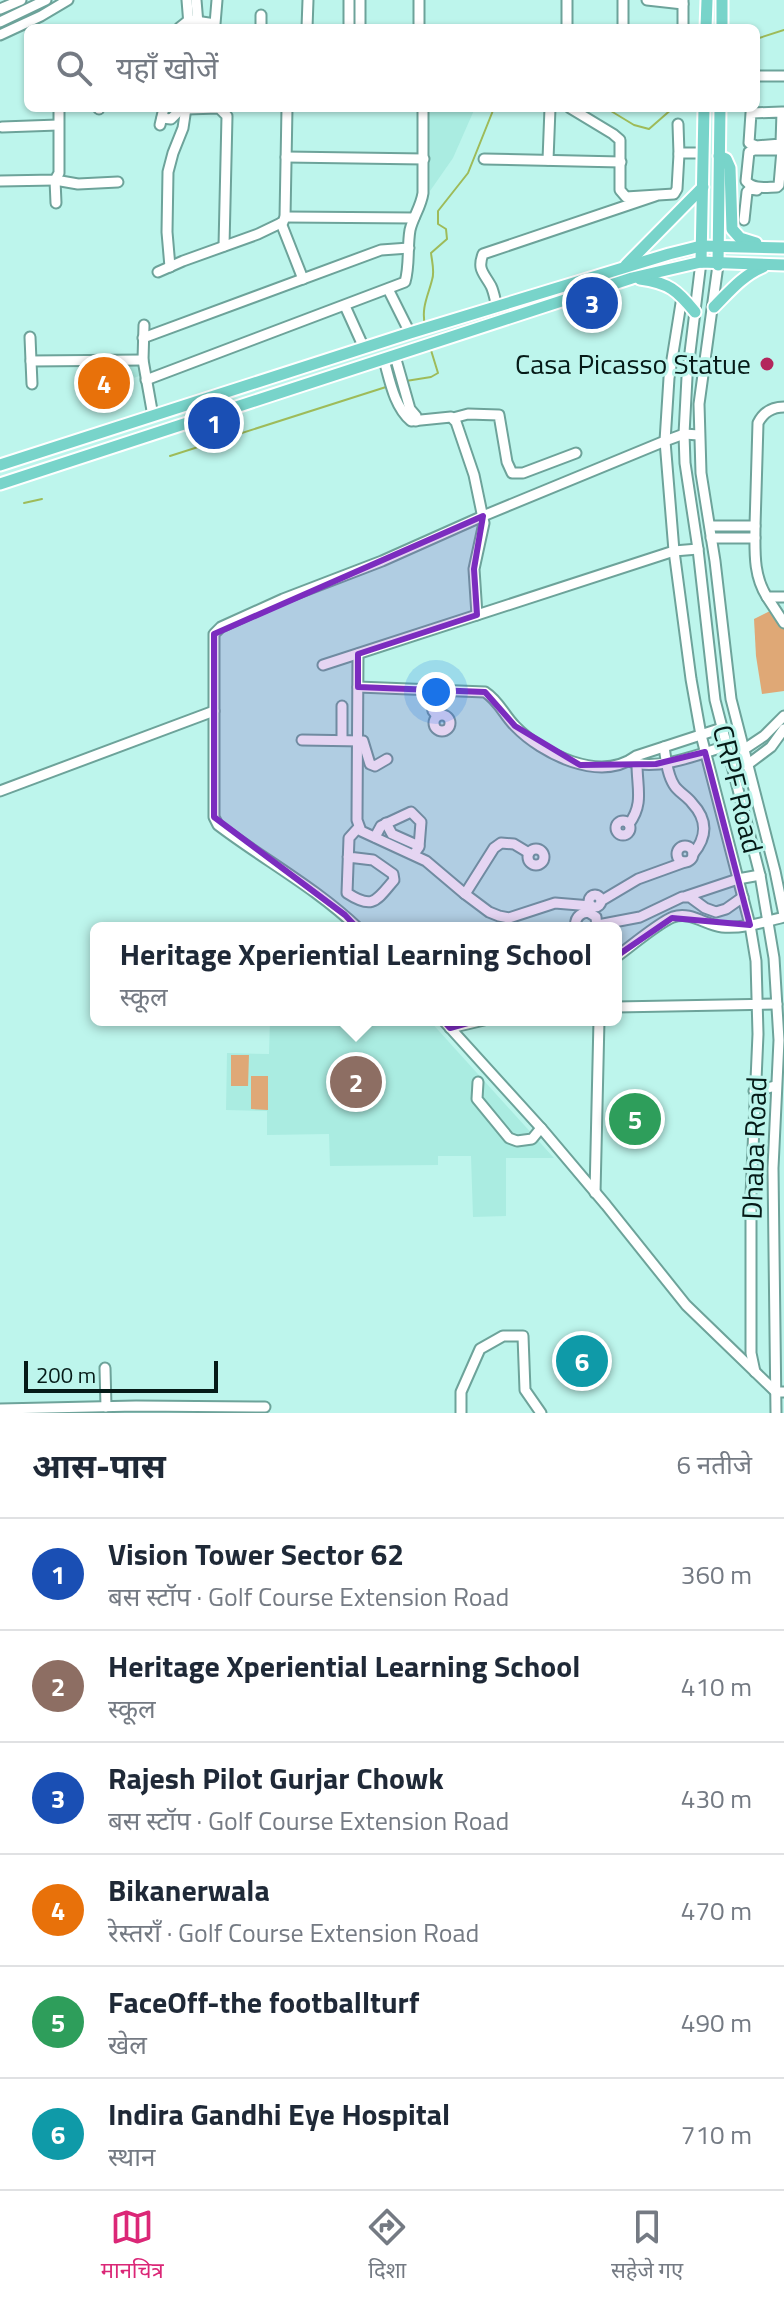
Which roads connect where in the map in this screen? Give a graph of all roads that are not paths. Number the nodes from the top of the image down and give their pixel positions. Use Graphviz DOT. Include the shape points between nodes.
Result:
graph roads {
  1 [pos="21,0"];
  2 [pos="46,0"];
  3 [pos="68,0"];
  4 [pos="187,0"];
  5 [pos="196,0"];
  6 [pos="217,0"];
  7 [pos="308,0"];
  8 [pos="349,0"];
  9 [pos="360,0"];
  10 [pos="419,0"];
  11 [pos="567,0"];
  12 [pos="623,0"];
  13 [pos="647,0"];
  14 [pos="707,0"];
  15 [pos="722,0"];
  16 [pos="683,2"];
  17 [pos="0,9"];
  18 [pos="261,15"];
  19 [pos="0,22"];
  20 [pos="193,24"];
  21 [pos="193,24"];
  22 [pos="215,24"];
  23 [pos="261,24"];
  24 [pos="307,24"];
  25 [pos="349,24"];
  26 [pos="360,24"];
  27 [pos="419,24"];
  28 [pos="567,24"];
  29 [pos="623,24"];
  30 [pos="683,24"];
  31 [pos="706,24"];
  32 [pos="722,24"];
  33 [pos="0,35"];
  34 [pos="760,76"];
  35 [pos="784,76"];
  36 [pos="760,108"];
  37 [pos="783,111"];
  38 [pos="59,112"];
  39 [pos="185,112"];
  40 [pos="223,112"];
  41 [pos="287,112"];
  42 [pos="423,112"];
  43 [pos="550,112"];
  44 [pos="576,112"];
  45 [pos="704,112"];
  46 [pos="720,112"];
  47 [pos="678,124"];
  48 [pos="58,125"];
  49 [pos="2,127"];
  50 [pos="783,150"];
  51 [pos="703,153"];
  52 [pos="679,154"];
  53 [pos="719,156"];
  54 [pos="286,157"];
  55 [pos="424,159"];
  56 [pos="484,159"];
  57 [pos="548,160"];
  58 [pos="621,162"];
  59 [pos="55,180"];
  60 [pos="0,181"];
  61 [pos="118,182"];
  62 [pos="703,187"];
  63 [pos="784,190"];
  64 [pos="655,196"];
  65 [pos="56,203"];
  66 [pos="414,218"];
  67 [pos="283,220"];
  68 [pos="744,220"];
  69 [pos="224,246"];
  70 [pos="701,246"];
  71 [pos="718,247"];
  72 [pos="763,247"];
  73 [pos="409,248"];
  74 [pos="784,248"];
  75 [pos="701,262"];
  76 [pos="718,265"];
  77 [pos="767,265"];
  78 [pos="784,265"];
  79 [pos="170,267"];
  80 [pos="623,268"];
  81 [pos="158,272"];
  82 [pos="632,278"];
  83 [pos="303,279"];
  84 [pos="388,289"];
  85 [pos="682,297"];
  86 [pos="526,298"];
  87 [pos="345,306"];
  88 [pos="497,307"];
  89 [pos="714,307"];
  90 [pos="532,311"];
  91 [pos="695,312"];
  92 [pos="144,325"];
  93 [pos="415,332"];
  94 [pos="30,337"];
  95 [pos="143,338"];
  96 [pos="364,348"];
  97 [pos="390,358"];
  98 [pos="143,360"];
  99 [pos="31,361"];
  100 [pos="146,380"];
  101 [pos="32,384"];
  102 [pos="784,407"];
  103 [pos="153,416"];
  104 [pos="453,418"];
  105 [pos="684,434"];
  106 [pos="699,435"];
  107 [pos="665,441"];
  108 [pos="576,453"];
  109 [pos="0,465"];
  110 [pos="0,484"];
  111 [pos="483,516"];
  112 [pos="710,526"];
  113 [pos="755,526"];
  114 [pos="711,538"];
  115 [pos="755,538"];
  116 [pos="698,549"];
  117 [pos="674,551"];
  118 [pos="767,597"];
  119 [pos="784,597"];
  120 [pos="477,615"];
  121 [pos="784,623"];
  122 [pos="358,654"];
  123 [pos="323,665"];
  124 [pos="358,687"];
  125 [pos="429,690"];
  126 [pos="342,706"];
  127 [pos="214,711"];
  128 [pos="437,716"];
  129 [pos="784,716"];
  130 [pos="722,728"];
  131 [pos="783,734"];
  132 [pos="701,735"];
  133 [pos="761,739"];
  134 [pos="302,740"];
  135 [pos="342,740"];
  136 [pos="357,740"];
  137 [pos="726,746"];
  138 [pos="664,747"];
  139 [pos="768,749"];
  140 [pos="743,750"];
  141 [pos="705,752"];
  142 [pos="387,759"];
  143 [pos="633,762"];
  144 [pos="667,762"];
  145 [pos="747,765"];
  146 [pos="0,791"];
  147 [pos="386,823"];
  148 [pos="629,824"];
  149 [pos="358,828"];
  150 [pos="375,837"];
  151 [pos="417,850"];
  152 [pos="529,853"];
  153 [pos="348,857"];
  154 [pos="773,863"];
  155 [pos="759,871"];
  156 [pos="738,879"];
  157 [pos="465,894"];
  158 [pos="686,897"];
  159 [pos="743,897"];
  160 [pos="784,916"];
  161 [pos="769,921"];
  162 [pos="352,922"];
  163 [pos="577,922"];
  164 [pos="597,922"];
  165 [pos="619,922"];
  166 [pos="750,925"];
  167 [pos="622,953"];
  168 [pos="758,1004"];
  169 [pos="777,1004"];
  170 [pos="622,1007"];
  171 [pos="458,1026"];
  172 [pos="599,1026"];
  173 [pos="450,1028"];
  174 [pos="478,1082"];
  175 [pos="776,1086"];
  176 [pos="754,1091"];
  177 [pos="753,1124"];
  178 [pos="541,1128"];
  179 [pos="774,1132"];
  180 [pos="595,1193"];
  181 [pos="105,1368"];
  182 [pos="755,1372"];
  183 [pos="780,1392"];
  184 [pos="106,1407"];
  185 [pos="265,1407"];
  186 [pos="2,1410"];
  187 [pos="68,1410"];
  188 [pos="461,1413"];
  189 [pos="541,1413"];
  190 [pos="776,1413"];
  1 -- 17 [label="street"];
  2 -- 19 [label="street"];
  3 -- 33 [label="street"];
  4 -- 20 [label="street"];
  5 -- 21 [label="street"];
  6 -- 22 [label="street"];
  7 -- 24 [label="street"];
  8 -- 25 [label="street"];
  9 -- 26 [label="street"];
  10 -- 27 [label="street"];
  11 -- 28 [label="street"];
  12 -- 29 [label="street"];
  13 -- 16 [label="street"];
  14 -- 31 [label="main road"];
  15 -- 32 [label="main road"];
  16 -- 30 [label="street"];
  18 -- 23 [label="street"];
  34 -- 35 [label="street"];
  36 -- 37 [label="street"];
  37 -- 37 [label="street" via="781,144 749,143 751,113"];
  38 -- 48 [label="street"];
  39 -- 79 [label="street" via="168,172"];
  40 -- 69 [label="street"];
  41 -- 54 [label="street"];
  42 -- 55 [label="street"];
  43 -- 57 [label="street"];
  44 -- 58 [label="street" via="617,137"];
  45 -- 51 [label="main road"];
  46 -- 53 [label="main road"];
  47 -- 52 [label="street"];
  48 -- 49 [label="street"];
  48 -- 59 [label="street"];
  50 -- 50 [label="street" via="749,152 748,185 777,187"];
  51 -- 52 [label="street"];
  51 -- 62 [label="main road"];
  52 -- 64 [label="street" via="676,191"];
  53 -- 71 [label="main road"];
  53 -- 72 [label="main road" via="730,168 732,229"];
  54 -- 55 [label="street"];
  54 -- 67 [label="street"];
  55 -- 66 [label="street" via="421,205"];
  56 -- 57 [label="street"];
  57 -- 58 [label="street"];
  58 -- 64 [label="street" via="622,194"];
  59 -- 60 [label="street"];
  59 -- 61 [label="street"];
  59 -- 65 [label="street"];
  62 -- 70 [label="main road"];
  62 -- 80 [label="main road"];
  63 -- 68 [label="street" via="750,189"];
  64 -- 88 [label="street" via="483,254 480,271"];
  66 -- 67 [label="street"];
  66 -- 73 [label="street"];
  67 -- 69 [label="street"];
  67 -- 83 [label="street"];
  69 -- 79 [label="street"];
  70 -- 71 [label="main road"];
  70 -- 75 [label="main road"];
  70 -- 80 [label="main road"];
  71 -- 72 [label="main road"];
  71 -- 76 [label="main road"];
  72 -- 74 [label="main road"];
  73 -- 83 [label="street" via="381,250"];
  73 -- 84 [label="street" via="405,282"];
  75 -- 76 [label="main road"];
  75 -- 82 [label="main road"];
  75 -- 91 [label="street, CRPF Road"];
  76 -- 77 [label="main road"];
  76 -- 89 [label="street"];
  77 -- 78 [label="main road"];
  77 -- 89 [label="main road" via="739,282"];
  79 -- 81 [label="street"];
  80 -- 86 [label="main road"];
  82 -- 85 [label="main road" via="657,282"];
  82 -- 90 [label="main road"];
  83 -- 95 [label="street"];
  84 -- 87 [label="street"];
  84 -- 93 [label="street"];
  85 -- 91 [label="main road"];
  85 -- 107 [label="street, Dhaba Road"];
  86 -- 88 [label="main road"];
  86 -- 90 [label="main road"];
  87 -- 96 [label="street"];
  87 -- 100 [label="street"];
  88 -- 93 [label="main road"];
  89 -- 106 [label="street"];
  90 -- 97 [label="main road"];
  91 -- 105 [label="street, CRPF Road"];
  92 -- 95 [label="street"];
  93 -- 96 [label="main road"];
  94 -- 99 [label="street"];
  95 -- 98 [label="street"];
  96 -- 103 [label="main road"];
  97 -- 104 [label="street" via="416,421"];
  97 -- 110 [label="main road"];
  98 -- 99 [label="street"];
  98 -- 100 [label="street"];
  99 -- 101 [label="street"];
  100 -- 103 [label="street"];
  102 -- 113 [label="street" via="770,410 758,423"];
  103 -- 109 [label="main road"];
  104 -- 108 [label="street" via="499,415 512,473"];
  104 -- 111 [label="street"];
  105 -- 106 [label="street"];
  105 -- 107 [label="street"];
  105 -- 116 [label="street, CRPF Road"];
  106 -- 112 [label="street"];
  107 -- 111 [label="street"];
  107 -- 117 [label="street, Dhaba Road"];
  111 -- 120 [label="street" via="474,569"];
  111 -- 127 [label="street" via="216,630"];
  112 -- 113 [label="street"];
  112 -- 114 [label="street"];
  113 -- 115 [label="street"];
  114 -- 115 [label="street"];
  114 -- 140 [label="street" via="726,671"];
  115 -- 118 [label="street" via="758,579"];
  116 -- 117 [label="street"];
  116 -- 130 [label="street, CRPF Road"];
  117 -- 120 [label="street"];
  117 -- 132 [label="street, Dhaba Road"];
  118 -- 119 [label="street"];
  118 -- 121 [label="street"];
  120 -- 122 [label="street"];
  122 -- 123 [label="street"];
  122 -- 124 [label="street"];
  124 -- 125 [label="street"];
  124 -- 136 [label="street"];
  125 -- 128 [label="street"];
  125 -- 143 [label="street" via="485,692 515,726 580,765"];
  126 -- 135 [label="street"];
  127 -- 146 [label="street"];
  127 -- 162 [label="street" via="218,825"];
  129 -- 133 [label="street"];
  130 -- 132 [label="street"];
  130 -- 137 [label="street, CRPF Road"];
  131 -- 139 [label="street"];
  132 -- 138 [label="street"];
  132 -- 141 [label="street, Dhaba Road"];
  133 -- 139 [label="street"];
  133 -- 140 [label="street"];
  134 -- 135 [label="street"];
  135 -- 136 [label="street"];
  136 -- 142 [label="street" via="365,744 370,764"];
  136 -- 149 [label="street"];
  137 -- 141 [label="street"];
  137 -- 155 [label="street, CRPF Road"];
  138 -- 143 [label="street" via="636,756"];
  138 -- 144 [label="street"];
  139 -- 145 [label="street"];
  140 -- 145 [label="street"];
  141 -- 144 [label="street"];
  141 -- 156 [label="street, Dhaba Road"];
  143 -- 144 [label="street"];
  143 -- 148 [label="street" via="639,804"];
  144 -- 157 [label="street" via="673,784 702,817 704,839 689,858 638,879 597,907 555,903 504,918"];
  145 -- 154 [label="street"];
  147 -- 150 [label="street"];
  147 -- 151 [label="street" via="392,834"];
  147 -- 151 [label="street" via="405,813 417,816"];
  149 -- 150 [label="street"];
  149 -- 153 [label="street" via="349,838"];
  150 -- 151 [label="street"];
  151 -- 157 [label="street"];
  152 -- 157 [label="street" via="501,843"];
  153 -- 153 [label="street" via="347,893 360,902 377,901 393,874 373,860"];
  154 -- 155 [label="street"];
  154 -- 160 [label="street"];
  155 -- 156 [label="street"];
  155 -- 161 [label="street, CRPF Road"];
  156 -- 158 [label="street"];
  156 -- 159 [label="street, Dhaba Road"];
  158 -- 159 [label="street" via="716,912"];
  158 -- 165 [label="street"];
  159 -- 166 [label="street, Dhaba Road"];
  160 -- 161 [label="street"];
  161 -- 166 [label="street"];
  161 -- 169 [label="street, CRPF Road"];
  163 -- 164 [label="street" via="584,913 593,914"];
  166 -- 167 [label="street" via="717,927 677,916"];
  166 -- 168 [label="street, Dhaba Road"];
  168 -- 169 [label="street"];
  168 -- 170 [label="street"];
  168 -- 176 [label="street, Dhaba Road"];
  169 -- 175 [label="street, CRPF Road"];
  171 -- 173 [label="street"];
  172 -- 180 [label="street"];
  173 -- 178 [label="street"];
  174 -- 178 [label="street" via="477,1099 509,1138 532,1139"];
  175 -- 176 [label="street"];
  175 -- 179 [label="street, CRPF Road"];
  176 -- 177 [label="street, Dhaba Road"];
  177 -- 179 [label="street"];
  177 -- 182 [label="street, Dhaba Road"];
  178 -- 180 [label="street"];
  179 -- 183 [label="street, CRPF Road" via="773,1264"];
  180 -- 182 [label="street" via="686,1305"];
  181 -- 184 [label="street"];
  182 -- 183 [label="street"];
  183 -- 190 [label="street, CRPF Road"];
  184 -- 185 [label="street"];
  184 -- 187 [label="street"];
  186 -- 187 [label="street"];
  188 -- 189 [label="street" via="461,1392 480,1349 503,1336 523,1336 525,1390"];
}
